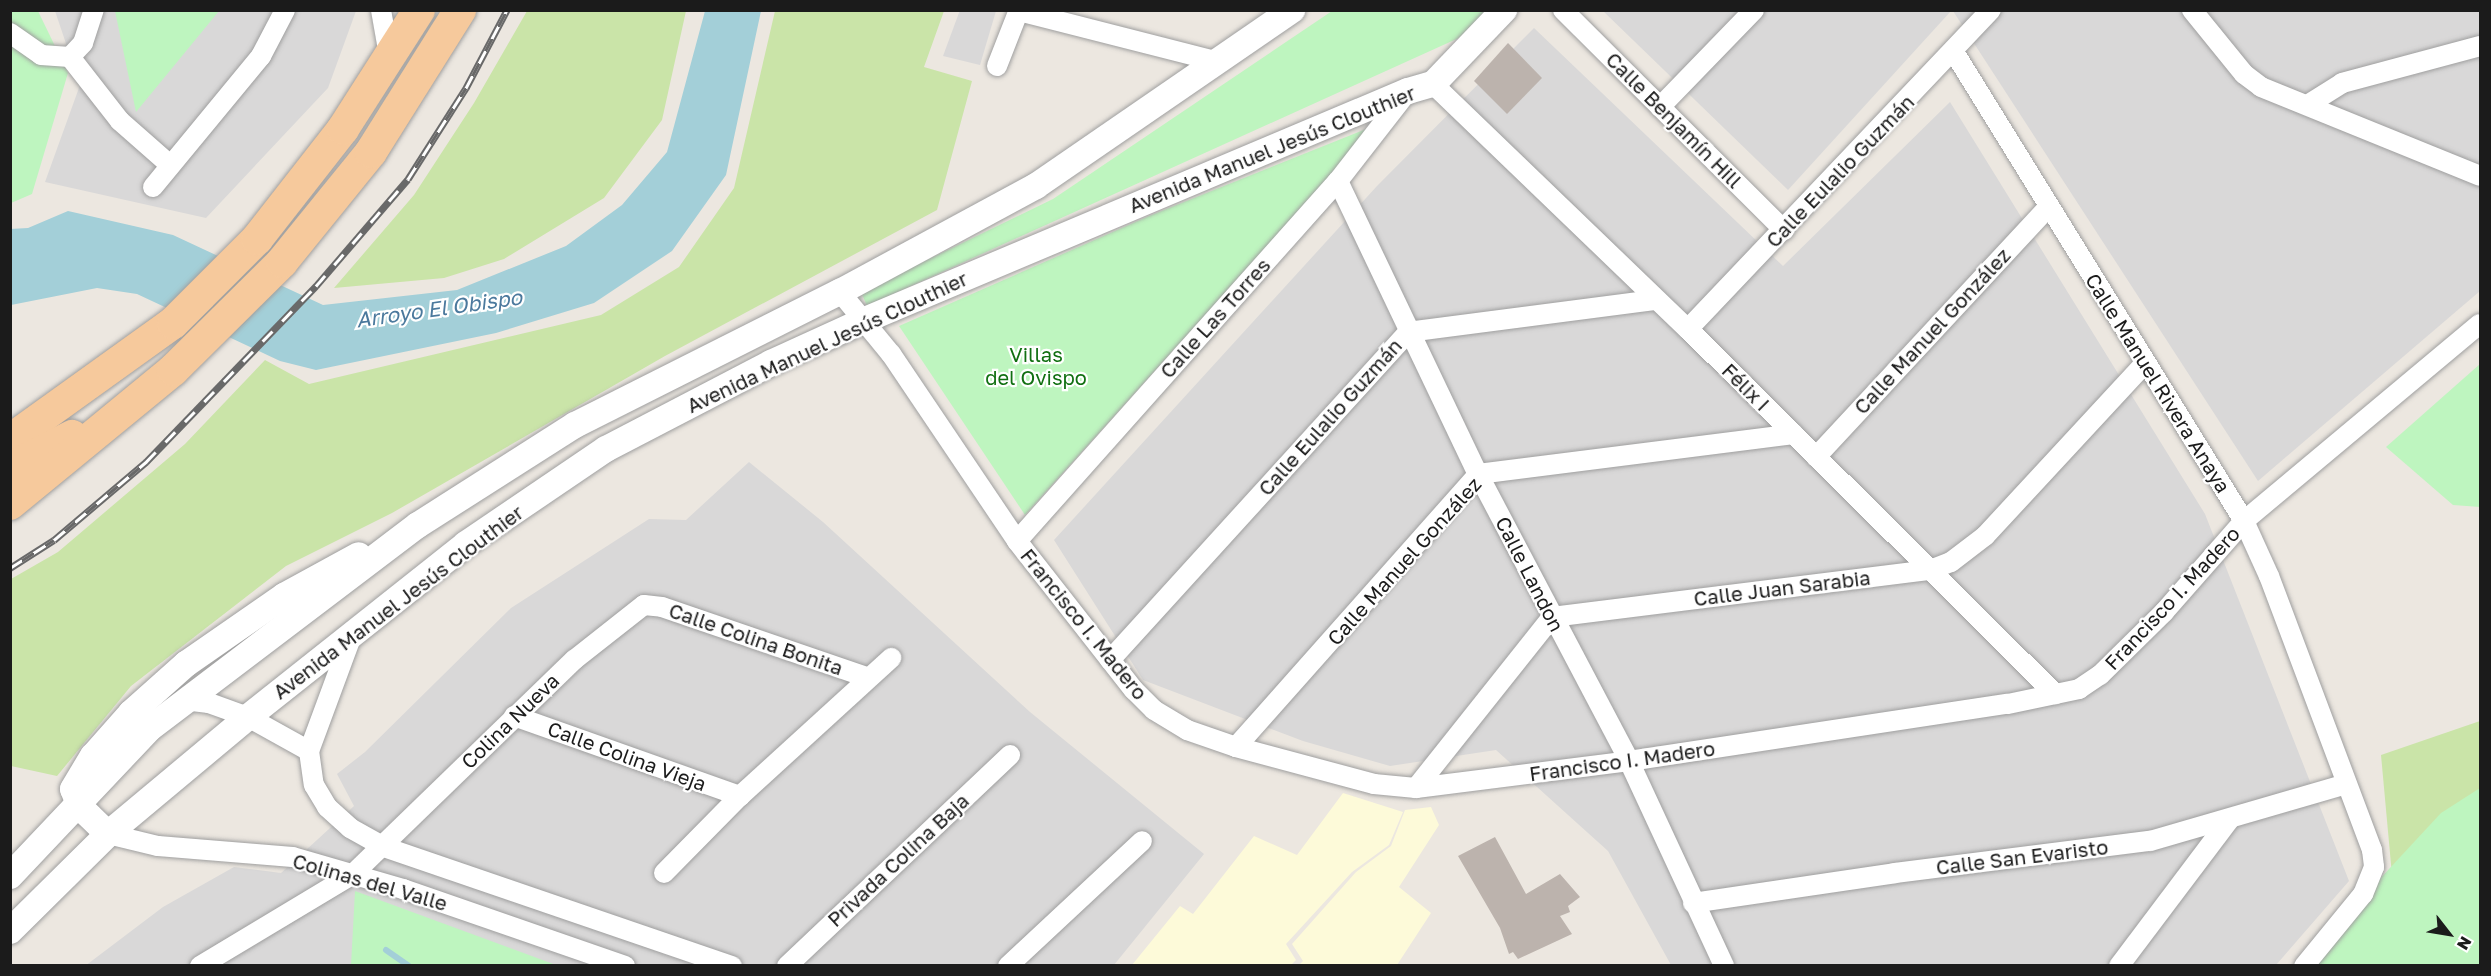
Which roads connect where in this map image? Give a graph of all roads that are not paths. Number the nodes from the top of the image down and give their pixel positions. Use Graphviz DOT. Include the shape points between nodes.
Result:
graph roads {
  1 [pos="94,10"];
  2 [pos="285,10"];
  3 [pos="381,10"];
  4 [pos="419,10"];
  5 [pos="460,10"];
  6 [pos="1292,10"];
  7 [pos="1504,10"];
  8 [pos="1563,10"];
  9 [pos="1754,10"];
  10 [pos="1991,10"];
  11 [pos="2192,10"];
  12 [pos="1019,11"];
  13 [pos="1058,15"];
  14 [pos="10,33"];
  15 [pos="2481,46"];
  16 [pos="1954,52"];
  17 [pos="70,57"];
  18 [pos="390,61"];
  19 [pos="1219,62"];
  20 [pos="997,66"];
  21 [pos="1433,84"];
  22 [pos="1408,91"];
  23 [pos="2309,104"];
  24 [pos="1660,107"];
  25 [pos="170,165"];
  26 [pos="2481,176"];
  27 [pos="1338,181"];
  28 [pos="153,187"];
  29 [pos="2049,206"];
  30 [pos="1784,230"];
  31 [pos="840,292"];
  32 [pos="1654,300"];
  33 [pos="865,320"];
  34 [pos="2481,324"];
  35 [pos="1688,329"];
  36 [pos="1408,332"];
  37 [pos="2145,363"];
  38 [pos="79,391"];
  39 [pos="120,411"];
  40 [pos="10,420"];
  41 [pos="1793,434"];
  42 [pos="10,440"];
  43 [pos="1816,457"];
  44 [pos="10,468"];
  45 [pos="1478,474"];
  46 [pos="10,504"];
  47 [pos="2244,521"];
  48 [pos="418,525"];
  49 [pos="1017,541"];
  50 [pos="1930,570"];
  51 [pos="644,605"];
  52 [pos="1552,616"];
  53 [pos="352,635"];
  54 [pos="891,657"];
  55 [pos="1110,660"];
  56 [pos="866,678"];
  57 [pos="2055,694"];
  58 [pos="184,700"];
  59 [pos="514,716"];
  60 [pos="248,717"];
  61 [pos="1236,747"];
  62 [pos="309,751"];
  63 [pos="1010,755"];
  64 [pos="1629,761"];
  65 [pos="2346,784"];
  66 [pos="1416,788"];
  67 [pos="740,796"];
  68 [pos="80,807"];
  69 [pos="2229,820"];
  70 [pos="108,834"];
  71 [pos="1142,841"];
  72 [pos="384,847"];
  73 [pos="664,873"];
  74 [pos="353,874"];
  75 [pos="10,876"];
  76 [pos="1693,903"];
  77 [pos="10,932"];
  78 [pos="200,966"];
  79 [pos="625,966"];
  80 [pos="732,966"];
  81 [pos="786,966"];
  82 [pos="1008,966"];
  83 [pos="1724,966"];
  84 [pos="2119,966"];
  85 [pos="2304,966"];
  1 -- 17 [label="street" via="83,43"];
  2 -- 25 [label="street" via="261,56"];
  3 -- 18 [label="street"];
  4 -- 18 [label="main road"];
  5 -- 39 [label="main road" via="371,152 282,262 202,344"];
  6 -- 19 [label="street, Avenida Manuel Jesús Clouthier"];
  7 -- 21 [label="street, Avenida Manuel Jesús Clouthier"];
  8 -- 24 [label="street, Calle Benjamín Hill"];
  9 -- 24 [label="street"];
  10 -- 16 [label="street, Calle Eulalio Guzmán"];
  11 -- 23 [label="street" via="2244,74 2278,94"];
  12 -- 13 [label="street"];
  12 -- 20 [label="street"];
  13 -- 19 [label="street"];
  14 -- 17 [label="street" via="41,55"];
  15 -- 23 [label="street" via="2342,83"];
  16 -- 29 [label="street, Calle Manuel Rivera Anaya"];
  16 -- 30 [label="street, Calle Eulalio Guzmán"];
  17 -- 25 [label="street" via="120,121"];
  18 -- 38 [label="main road" via="300,187 257,239 173,323"];
  19 -- 31 [label="street, Avenida Manuel Jesús Clouthier" via="1036,186"];
  21 -- 22 [label="street, Avenida Manuel Jesús Clouthier"];
  21 -- 32 [label="street, Félix I"];
  22 -- 27 [label="street, Calle Las Torres"];
  22 -- 33 [label="street, Avenida Manuel Jesús Clouthier"];
  23 -- 26 [label="street"];
  24 -- 30 [label="street, Calle Benjamín Hill"];
  25 -- 28 [label="street"];
  27 -- 36 [label="street, Calle Landon"];
  27 -- 49 [label="street, Calle Las Torres"];
  29 -- 37 [label="street, Calle Manuel Rivera Anaya"];
  29 -- 43 [label="street, Calle Manuel González"];
  30 -- 35 [label="street, Calle Eulalio Guzmán"];
  31 -- 33 [label="street, Francisco I. Madero"];
  31 -- 48 [label="street, Avenida Manuel Jesús Clouthier" via="575,425"];
  32 -- 35 [label="street, Félix I"];
  32 -- 36 [label="street, Calle Eulalio Guzmán"];
  33 -- 49 [label="street, Francisco I. Madero"];
  33 -- 53 [label="street, Avenida Manuel Jesús Clouthier" via="771,363 606,448 466,544"];
  34 -- 47 [label="street, Francisco I. Madero"];
  35 -- 41 [label="street, Félix I"];
  36 -- 45 [label="street, Calle Landon"];
  36 -- 55 [label="street, Calle Eulalio Guzmán"];
  37 -- 47 [label="street, Calle Manuel Rivera Anaya"];
  37 -- 50 [label="street, Calle Juan Sarabia" via="1985,536 1951,562"];
  38 -- 40 [label="main road"];
  38 -- 42 [label="main road"];
  39 -- 44 [label="main road"];
  39 -- 46 [label="main road"];
  41 -- 43 [label="street, Félix I"];
  41 -- 45 [label="street, Calle Manuel González"];
  43 -- 50 [label="street, Félix I"];
  45 -- 52 [label="street, Calle Landon"];
  45 -- 61 [label="street, Calle Manuel González"];
  47 -- 57 [label="street, Francisco I. Madero" via="2164,612 2100,675 2079,689"];
  47 -- 65 [label="street, Calle Manuel Rivera Anaya" via="2270,576"];
  48 -- 58 [label="street, Avenida Manuel Jesús Clouthier"];
  48 -- 68 [label="street" via="284,596 186,664 131,713 93,756 73,789"];
  49 -- 55 [label="street, Francisco I. Madero"];
  50 -- 52 [label="street, Calle Juan Sarabia"];
  50 -- 57 [label="street, Félix I"];
  51 -- 56 [label="street, Calle Colina Bonita" via="662,607"];
  51 -- 59 [label="street, Colina Nueva" via="574,660"];
  52 -- 64 [label="street, Calle Landon"];
  52 -- 66 [label="street"];
  53 -- 60 [label="street, Avenida Manuel Jesús Clouthier"];
  53 -- 62 [label="street, Colinas del Valle"];
  54 -- 56 [label="street"];
  55 -- 61 [label="street, Francisco I. Madero" via="1134,690 1167,720"];
  56 -- 67 [label="street"];
  57 -- 64 [label="street, Francisco I. Madero"];
  58 -- 60 [label="street" via="209,703"];
  58 -- 68 [label="street, Avenida Manuel Jesús Clouthier" via="149,729"];
  59 -- 67 [label="street, Calle Colina Vieja"];
  59 -- 72 [label="street, Colina Nueva"];
  60 -- 62 [label="street"];
  60 -- 70 [label="street, Avenida Manuel Jesús Clouthier"];
  61 -- 66 [label="street, Francisco I. Madero" via="1374,784"];
  62 -- 72 [label="street, Colinas del Valle" via="314,785 327,807 350,828"];
  63 -- 81 [label="street, Privada Colina Baja"];
  64 -- 66 [label="street, Francisco I. Madero"];
  64 -- 76 [label="street, Calle Landon"];
  65 -- 69 [label="street, Calle San Evaristo"];
  65 -- 85 [label="street, Calle Manuel Rivera Anaya" via="2374,867 2363,894"];
  67 -- 73 [label="street"];
  68 -- 70 [label="street"];
  68 -- 75 [label="street, Avenida Manuel Jesús Clouthier"];
  69 -- 76 [label="street, Calle San Evaristo" via="2150,841"];
  69 -- 84 [label="street"];
  70 -- 74 [label="street, Colinas del Valle" via="158,846 293,857"];
  70 -- 77 [label="street, Avenida Manuel Jesús Clouthier"];
  71 -- 82 [label="street"];
  72 -- 74 [label="street, Colina Nueva"];
  72 -- 80 [label="street, Colinas del Valle"];
  74 -- 78 [label="street, Colina Nueva"];
  74 -- 79 [label="street, Colinas del Valle"];
  76 -- 83 [label="street, Calle Landon"];
}
